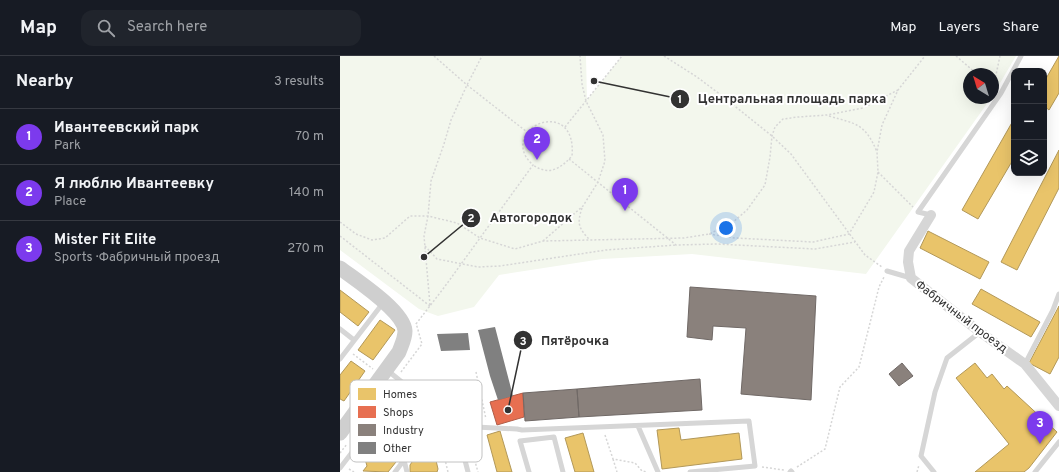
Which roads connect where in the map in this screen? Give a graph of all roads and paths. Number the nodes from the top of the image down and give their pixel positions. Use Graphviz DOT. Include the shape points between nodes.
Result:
graph roads {
  1 [pos="434,56"];
  2 [pos="482,56"];
  3 [pos="580,56"];
  4 [pos="622,56"];
  5 [pos="664,56"];
  6 [pos="925,56"];
  7 [pos="956,56"];
  8 [pos="1000,56"];
  9 [pos="1021,56"];
  10 [pos="970,68"];
  11 [pos="997,68"];
  12 [pos="467,85"];
  13 [pos="898,90"];
  14 [pos="586,101"];
  15 [pos="827,115"];
  16 [pos="565,127"];
  17 [pos="527,132"];
  18 [pos="772,136"];
  19 [pos="877,152"];
  20 [pos="569,159"];
  21 [pos="533,165"];
  22 [pos="878,172"];
  23 [pos="598,182"];
  24 [pos="583,206"];
  25 [pos="918,212"];
  26 [pos="931,215"];
  27 [pos="428,216"];
  28 [pos="340,222"];
  29 [pos="709,234"];
  30 [pos="849,234"];
  31 [pos="340,236"];
  32 [pos="480,238"];
  33 [pos="667,238"];
  34 [pos="590,240"];
  35 [pos="543,241"];
  36 [pos="854,242"];
  37 [pos="676,245"];
  38 [pos="424,246"];
  39 [pos="461,264"];
  40 [pos="340,268"];
  41 [pos="887,271"];
  42 [pos="911,278"];
  43 [pos="1059,294"];
  44 [pos="385,302"];
  45 [pos="430,306"];
  46 [pos="404,327"];
  47 [pos="340,329"];
  48 [pos="980,332"];
  49 [pos="354,340"];
  50 [pos="347,350"];
  51 [pos="340,359"];
  52 [pos="1024,364"];
  53 [pos="385,373"];
  54 [pos="380,380"];
  55 [pos="399,380"];
  56 [pos="1059,406"];
  57 [pos="350,420"];
  58 [pos="638,426"];
  59 [pos="482,427"];
  60 [pos="603,430"];
  61 [pos="340,433"];
  62 [pos="1059,442"];
  63 [pos="350,457"];
  64 [pos="613,459"];
  65 [pos="402,462"];
  66 [pos="404,462"];
  67 [pos="446,462"];
  68 [pos="465,462"];
  69 [pos="755,466"];
  70 [pos="340,470"];
  71 [pos="346,472"];
  72 [pos="354,472"];
  73 [pos="394,472"];
  74 [pos="407,472"];
  75 [pos="448,472"];
  76 [pos="468,472"];
  77 [pos="529,472"];
  78 [pos="563,472"];
  79 [pos="617,472"];
  80 [pos="647,472"];
  81 [pos="658,472"];
  82 [pos="690,472"];
  83 [pos="791,472"];
  84 [pos="934,472"];
  85 [pos="1035,472"];
  1 -- 12 [label="path"];
  2 -- 12 [label="path"];
  3 -- 14 [label="path"];
  4 -- 14 [label="path"];
  5 -- 18 [label="path" via="697,77"];
  6 -- 13 [label="path"];
  7 -- 10 [label="path"];
  8 -- 11 [label="path"];
  9 -- 25 [label="lane" via="1001,93"];
  12 -- 17 [label="path"];
  12 -- 27 [label="path" via="451,120 431,181"];
  13 -- 15 [label="path" via="863,108"];
  13 -- 19 [label="path" via="882,125"];
  14 -- 16 [label="path"];
  14 -- 23 [label="path" via="603,134 605,161"];
  15 -- 18 [label="path" via="783,119 775,127"];
  15 -- 19 [label="path" via="859,126 871,137"];
  16 -- 17 [label="path" via="548,121 535,125"];
  16 -- 20 [label="path" via="573,142 572,156"];
  17 -- 21 [label="path" via="524,143 525,155"];
  18 -- 29 [label="path" via="765,185 747,210 732,223"];
  18 -- 30 [label="path" via="791,154"];
  19 -- 22 [label="path"];
  20 -- 21 [label="path" via="561,167 552,170"];
  20 -- 23 [label="path"];
  21 -- 32 [label="path"];
  22 -- 25 [label="path"];
  22 -- 30 [label="path" via="874,192"];
  23 -- 24 [label="path"];
  23 -- 33 [label="path"];
  24 -- 34 [label="path" via="578,220 582,232"];
  24 -- 35 [label="path"];
  25 -- 26 [label="lane"];
  26 -- 42 [label="street, Фабричный проезд" via="909,251"];
  27 -- 28 [label="path" via="410,216 385,238 372,240 356,234"];
  27 -- 32 [label="path" via="457,223"];
  27 -- 38 [label="path"];
  29 -- 30 [label="path" via="813,242"];
  29 -- 33 [label="path"];
  30 -- 36 [label="path"];
  31 -- 45 [label="path"];
  32 -- 35 [label="path" via="515,249"];
  32 -- 39 [label="path"];
  33 -- 34 [label="path"];
  33 -- 37 [label="path"];
  34 -- 35 [label="path"];
  36 -- 37 [label="path" via="815,249 717,244"];
  36 -- 41 [label="path" via="865,255"];
  37 -- 39 [label="path" via="606,250 500,266 478,267"];
  38 -- 39 [label="path" via="437,259"];
  38 -- 45 [label="path"];
  39 -- 45 [label="path"];
  40 -- 44 [label="street"];
  41 -- 42 [label="lane"];
  41 -- 83 [label="path" via="879,287 858,367 840,387 825,449"];
  42 -- 48 [label="street, Фабричный проезд"];
  43 -- 52 [label="lane"];
  44 -- 46 [label="street"];
  44 -- 49 [label="lane"];
  45 -- 46 [label="path" via="417,324"];
  46 -- 53 [label="street" via="404,338 399,352"];
  47 -- 49 [label="lane"];
  48 -- 52 [label="street, Фабричный проезд"];
  48 -- 84 [label="lane" via="947,358 935,392 921,456"];
  49 -- 50 [label="lane"];
  50 -- 51 [label="lane"];
  50 -- 53 [label="path"];
  52 -- 56 [label="street, Фабричный проезд"];
  53 -- 54 [label="street"];
  53 -- 55 [label="lane"];
  57 -- 61 [label="street"];
  58 -- 59 [label="lane" via="522,430"];
  58 -- 69 [label="lane" via="749,421"];
  58 -- 81 [label="lane"];
  60 -- 64 [label="path"];
  62 -- 85 [label="lane"];
  63 -- 70 [label="lane"];
  64 -- 79 [label="path"];
  64 -- 80 [label="path" via="635,463 642,471"];
  65 -- 73 [label="lane"];
  66 -- 74 [label="lane"];
  67 -- 75 [label="path"];
  68 -- 76 [label="lane"];
  69 -- 82 [label="lane"];
  69 -- 83 [label="path"];
  71 -- 72 [label="path" via="348,468"];
  77 -- 78 [label="lane" via="520,441 554,437"];
}
